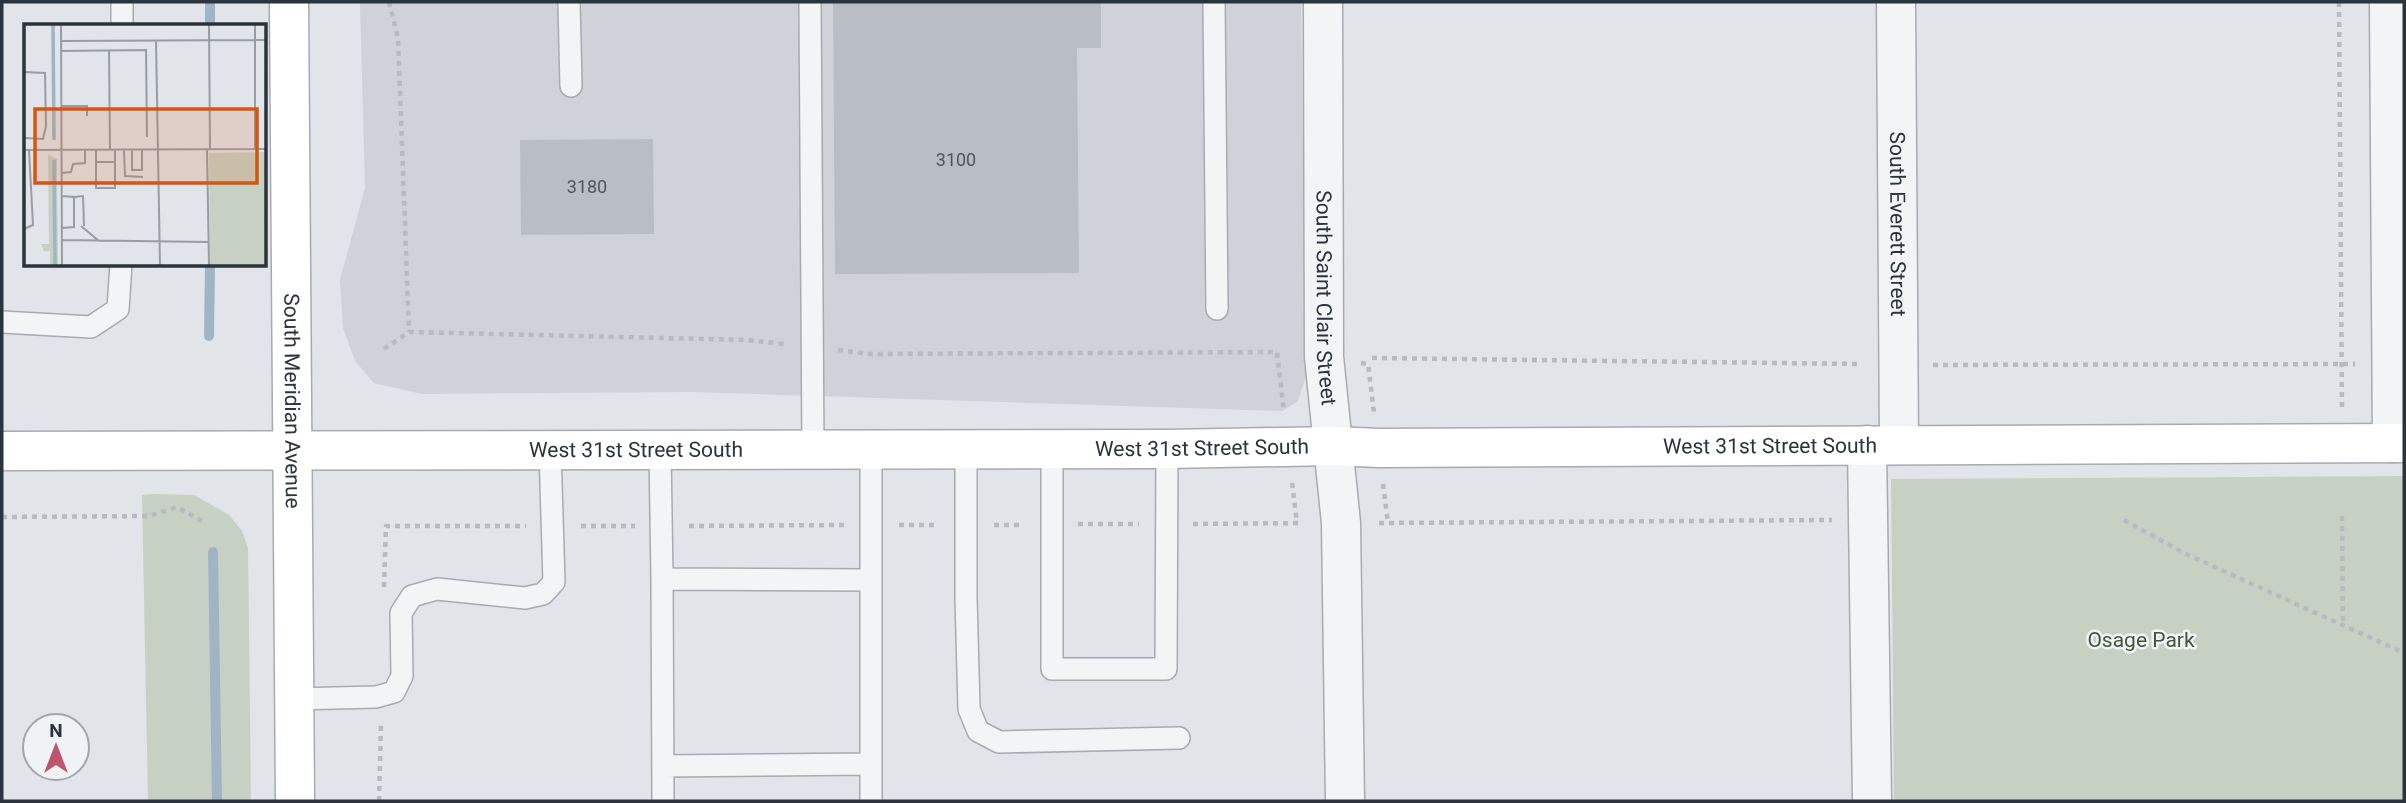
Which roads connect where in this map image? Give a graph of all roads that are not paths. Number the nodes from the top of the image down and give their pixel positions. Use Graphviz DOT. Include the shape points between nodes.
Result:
graph roads {
  1 [pos="122,2"];
  2 [pos="289,2"];
  3 [pos="569,2"];
  4 [pos="810,2"];
  5 [pos="1214,2"];
  6 [pos="1323,2"];
  7 [pos="1896,2"];
  8 [pos="2389,2"];
  9 [pos="122,24"];
  10 [pos="571,86"];
  11 [pos="121,266"];
  12 [pos="1217,309"];
  13 [pos="2,322"];
  14 [pos="2398,443"];
  15 [pos="1883,445"];
  16 [pos="1333,446"];
  17 [pos="813,449"];
  18 [pos="871,449"];
  19 [pos="966,449"];
  20 [pos="1052,449"];
  21 [pos="1167,449"];
  22 [pos="292,450"];
  23 [pos="550,450"];
  24 [pos="660,450"];
  25 [pos="2,451"];
  26 [pos="662,579"];
  27 [pos="871,580"];
  28 [pos="294,699"];
  29 [pos="1179,738"];
  30 [pos="871,764"];
  31 [pos="663,766"];
  32 [pos="295,801"];
  33 [pos="663,801"];
  34 [pos="871,801"];
  35 [pos="1345,801"];
  36 [pos="1872,801"];
  1 -- 9 [label="lane"];
  2 -- 22 [label="street, South Meridian Avenue"];
  3 -- 10 [label="lane"];
  4 -- 17 [label="lane"];
  5 -- 12 [label="lane"];
  6 -- 16 [label="street, South Saint Clair Street" via="1324,357"];
  7 -- 15 [label="street, South Everett Street"];
  8 -- 14 [label="street"];
  11 -- 13 [label="lane" via="118,309 91,327"];
  14 -- 15 [label="street, West 31st Street South"];
  15 -- 16 [label="street, West 31st Street South"];
  15 -- 36 [label="street, South Everett Street" via="1868,519"];
  16 -- 21 [label="street, West 31st Street South"];
  16 -- 35 [label="street, South Saint Clair Street" via="1341,523"];
  17 -- 18 [label="street, West 31st Street South"];
  17 -- 24 [label="street, West 31st Street South"];
  18 -- 19 [label="street, West 31st Street South"];
  18 -- 27 [label="lane"];
  19 -- 20 [label="street, West 31st Street South"];
  19 -- 29 [label="lane" via="969,709 978,731 999,742"];
  20 -- 21 [label="street, West 31st Street South"];
  20 -- 21 [label="lane" via="1052,669 1166,669"];
  22 -- 23 [label="street, West 31st Street South"];
  22 -- 25 [label="street, West 31st Street South"];
  22 -- 28 [label="street, South Meridian Avenue"];
  23 -- 24 [label="street, West 31st Street South"];
  23 -- 28 [label="lane" via="554,582 543,594 525,598 438,589 412,596 401,613 402,676 394,692"];
  24 -- 26 [label="lane"];
  26 -- 27 [label="lane"];
  26 -- 31 [label="lane"];
  27 -- 30 [label="lane"];
  28 -- 32 [label="street, South Meridian Avenue"];
  30 -- 31 [label="lane"];
  30 -- 34 [label="lane"];
  31 -- 33 [label="lane"];
}
